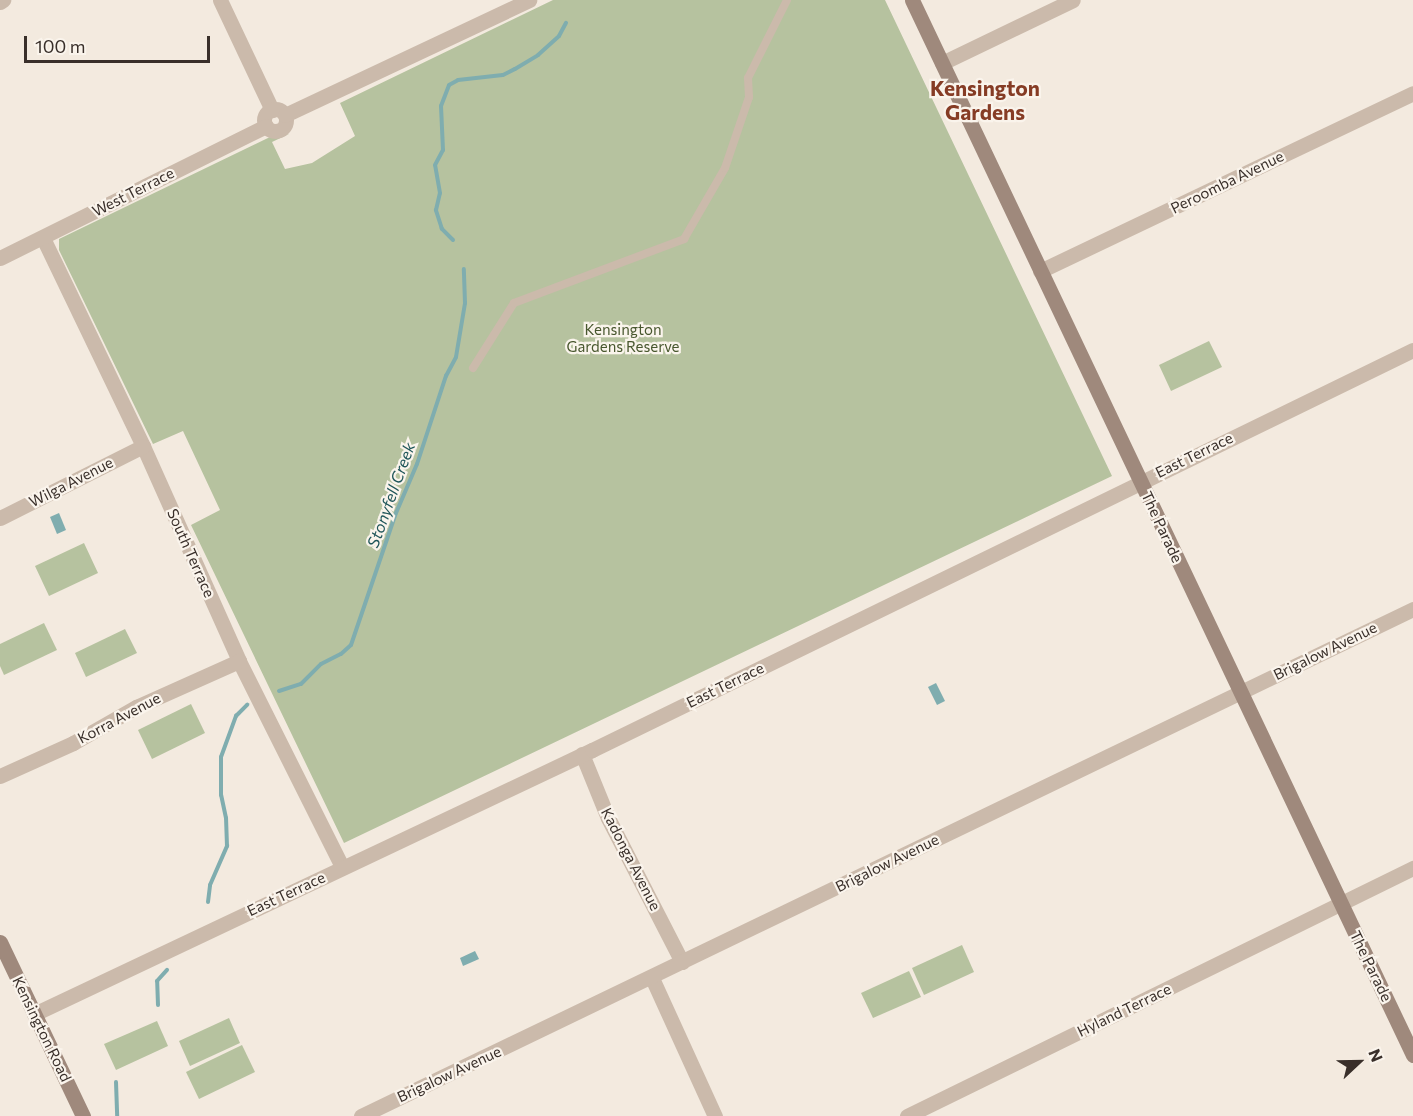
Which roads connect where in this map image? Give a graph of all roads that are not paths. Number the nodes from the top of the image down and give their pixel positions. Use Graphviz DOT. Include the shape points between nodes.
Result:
graph roads {
  1 [pos="220,0"];
  2 [pos="529,0"];
  3 [pos="787,0"];
  4 [pos="912,0"];
  5 [pos="1073,0"];
  6 [pos="942,63"];
  7 [pos="1413,93"];
  8 [pos="279,112"];
  9 [pos="43,238"];
  10 [pos="0,258"];
  11 [pos="1040,272"];
  12 [pos="1413,350"];
  13 [pos="473,368"];
  14 [pos="143,446"];
  15 [pos="1140,482"];
  16 [pos="0,519"];
  17 [pos="1413,609"];
  18 [pos="239,661"];
  19 [pos="1240,692"];
  20 [pos="582,754"];
  21 [pos="0,776"];
  22 [pos="342,867"];
  23 [pos="1413,868"];
  24 [pos="1340,903"];
  25 [pos="0,942"];
  26 [pos="682,962"];
  27 [pos="652,978"];
  28 [pos="34,1014"];
  29 [pos="1413,1054"];
  30 [pos="83,1116"];
  31 [pos="361,1116"];
  32 [pos="715,1116"];
  33 [pos="907,1116"];
  1 -- 8 [label="street"];
  2 -- 8 [label="street"];
  3 -- 13 [label="lane" via="748,78 749,97 724,168 684,239 514,303"];
  4 -- 6 [label="main road, The Parade"];
  5 -- 6 [label="street"];
  6 -- 11 [label="main road, The Parade"];
  7 -- 11 [label="street, Peroomba Avenue"];
  8 -- 9 [label="street, West Terrace" via="266,114 266,126"];
  9 -- 10 [label="street, West Terrace"];
  9 -- 14 [label="street, South Terrace"];
  11 -- 15 [label="main road, The Parade"];
  12 -- 15 [label="street, East Terrace"];
  14 -- 16 [label="street, Wilga Avenue"];
  14 -- 18 [label="street, South Terrace"];
  15 -- 19 [label="main road, The Parade"];
  15 -- 20 [label="street, East Terrace"];
  17 -- 19 [label="street, Brigalow Avenue"];
  18 -- 21 [label="street, Korra Avenue" via="136,707 73,743"];
  18 -- 22 [label="street, South Terrace"];
  19 -- 24 [label="main road, The Parade"];
  19 -- 26 [label="street, Brigalow Avenue"];
  20 -- 22 [label="street, East Terrace"];
  20 -- 26 [label="street, Kadonga Avenue" via="608,819"];
  22 -- 28 [label="street, East Terrace"];
  23 -- 24 [label="street, Hyland Terrace"];
  24 -- 29 [label="main road, The Parade"];
  24 -- 33 [label="street, Hyland Terrace"];
  25 -- 28 [label="main road, Kensington Road"];
  26 -- 27 [label="street, Brigalow Avenue"];
  27 -- 31 [label="street, Brigalow Avenue"];
  27 -- 32 [label="street"];
  28 -- 30 [label="main road, Kensington Road"];
}
